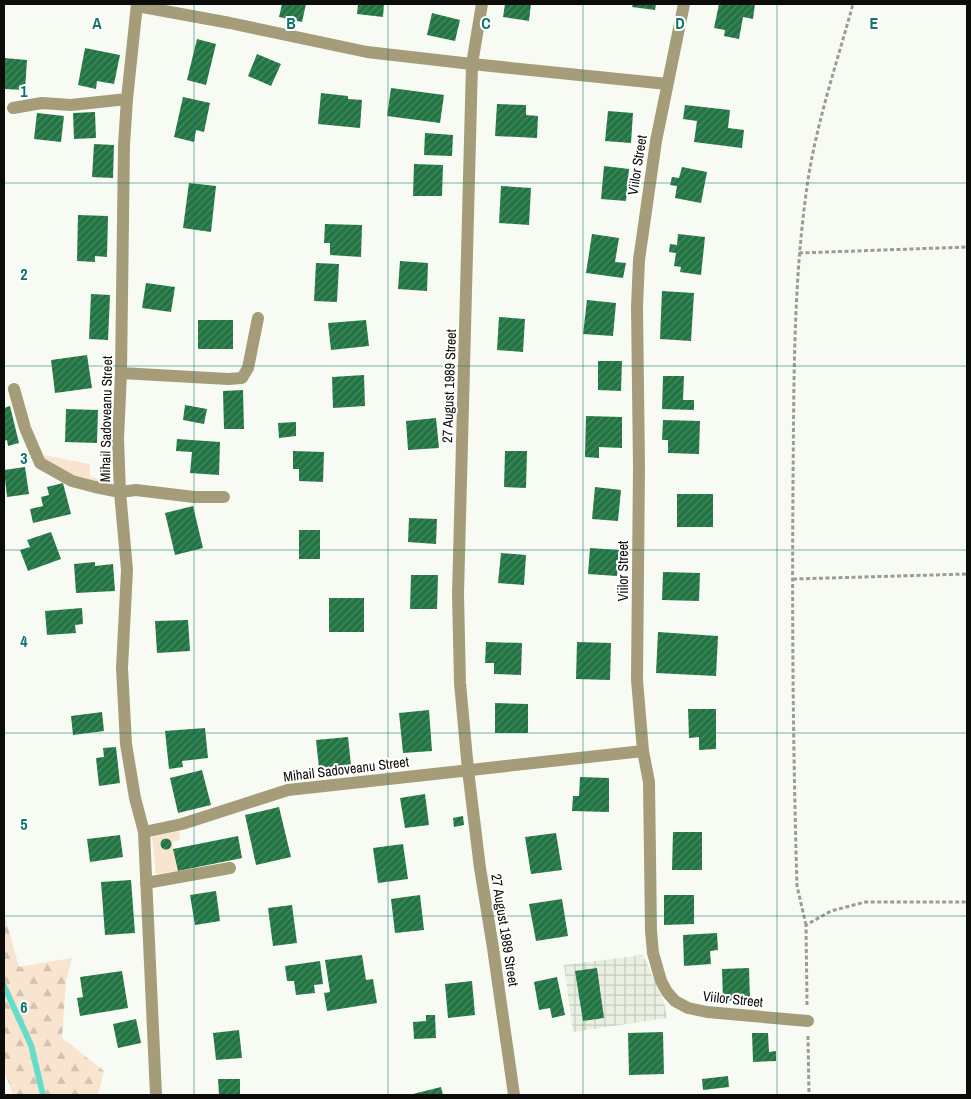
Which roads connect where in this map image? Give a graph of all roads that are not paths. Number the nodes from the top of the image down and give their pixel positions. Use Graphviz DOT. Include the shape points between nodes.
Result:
graph roads {
  1 [pos="482,4"];
  2 [pos="684,4"];
  3 [pos="137,5"];
  4 [pos="472,64"];
  5 [pos="667,84"];
  6 [pos="127,99"];
  7 [pos="13,108"];
  8 [pos="258,318"];
  9 [pos="121,373"];
  10 [pos="14,389"];
  11 [pos="120,492"];
  12 [pos="224,497"];
  13 [pos="643,751"];
  14 [pos="468,770"];
  15 [pos="144,832"];
  16 [pos="230,868"];
  17 [pos="146,884"];
  18 [pos="808,1021"];
  19 [pos="156,1095"];
  20 [pos="514,1095"];
  1 -- 4 [label="street, 27 August 1989 Street"];
  2 -- 5 [label="street, Viilor Street"];
  3 -- 4 [label="street" via="367,52"];
  3 -- 6 [label="street, Mihail Sadoveanu Street"];
  4 -- 5 [label="street"];
  4 -- 14 [label="street, 27 August 1989 Street" via="458,594 460,683"];
  5 -- 13 [label="street, Viilor Street" via="646,202 637,307 638,680"];
  6 -- 7 [label="street"];
  6 -- 9 [label="street, Mihail Sadoveanu Street"];
  8 -- 9 [label="street" via="248,368 242,378"];
  9 -- 11 [label="street, Mihail Sadoveanu Street"];
  10 -- 11 [label="street" via="25,428 40,462 72,480"];
  11 -- 12 [label="street" via="136,490"];
  11 -- 15 [label="street, Mihail Sadoveanu Street" via="127,570 122,668 126,744 134,798"];
  13 -- 14 [label="street"];
  13 -- 18 [label="street, Viilor Street" via="649,782 653,953 667,992 688,1008 707,1012"];
  14 -- 15 [label="street, Mihail Sadoveanu Street" via="288,790 182,824"];
  14 -- 20 [label="street, 27 August 1989 Street"];
  15 -- 17 [label="street, Mihail Sadoveanu Street"];
  16 -- 17 [label="street"];
  17 -- 19 [label="street, Mihail Sadoveanu Street"];
}
